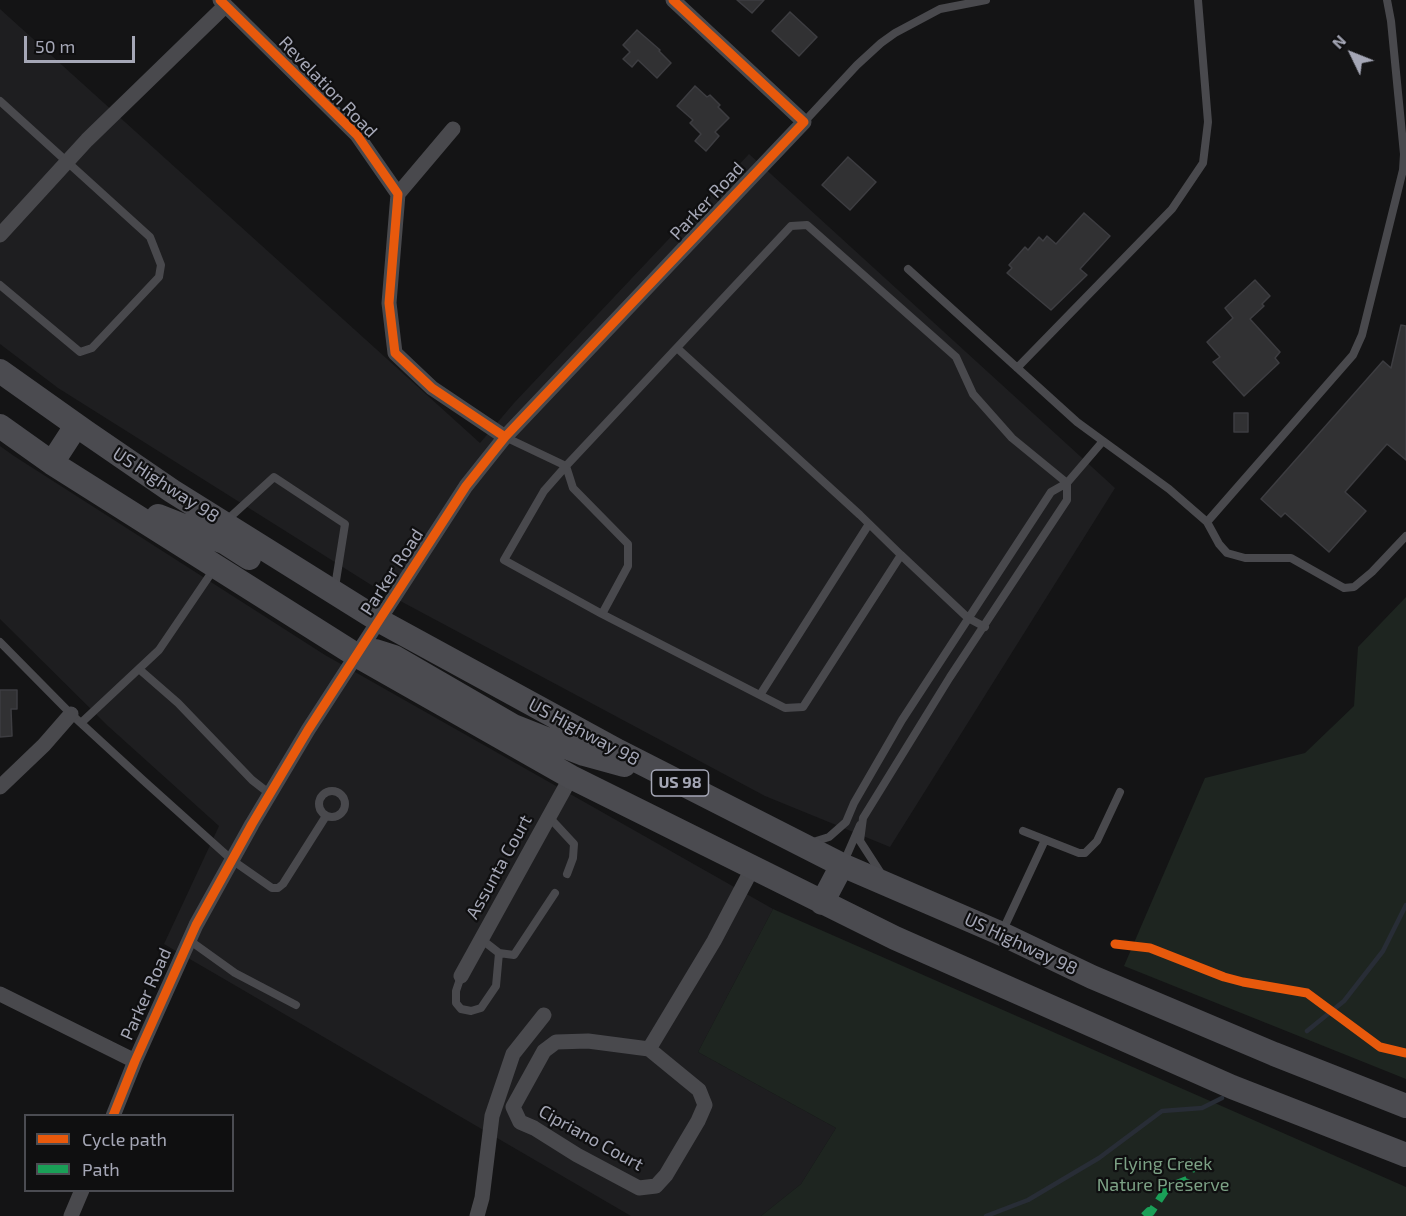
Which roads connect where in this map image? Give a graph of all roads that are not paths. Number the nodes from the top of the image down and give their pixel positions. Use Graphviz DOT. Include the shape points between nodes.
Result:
graph roads {
  1 [pos="674,0"];
  2 [pos="950,0"];
  3 [pos="986,0"];
  4 [pos="1198,0"];
  5 [pos="1387,0"];
  6 [pos="222,3"];
  7 [pos="940,9"];
  8 [pos="0,101"];
  9 [pos="804,122"];
  10 [pos="453,129"];
  11 [pos="66,162"];
  12 [pos="398,194"];
  13 [pos="0,235"];
  14 [pos="908,269"];
  15 [pos="0,285"];
  16 [pos="677,348"];
  17 [pos="1017,368"];
  18 [pos="0,371"];
  19 [pos="0,426"];
  20 [pos="76,426"];
  21 [pos="505,437"];
  22 [pos="1102,441"];
  23 [pos="52,464"];
  24 [pos="566,466"];
  25 [pos="1067,483"];
  26 [pos="98,492"];
  27 [pos="1207,522"];
  28 [pos="224,523"];
  29 [pos="869,524"];
  30 [pos="1406,536"];
  31 [pos="901,555"];
  32 [pos="216,566"];
  33 [pos="334,592"];
  34 [pos="602,614"];
  35 [pos="968,618"];
  36 [pos="380,621"];
  37 [pos="985,627"];
  38 [pos="0,642"];
  39 [pos="356,655"];
  40 [pos="139,669"];
  41 [pos="760,695"];
  42 [pos="76,719"];
  43 [pos="571,777"];
  44 [pos="673,779"];
  45 [pos="0,787"];
  46 [pos="1120,792"];
  47 [pos="270,794"];
  48 [pos="326,816"];
  49 [pos="549,816"];
  50 [pos="863,818"];
  51 [pos="1023,831"];
  52 [pos="1045,840"];
  53 [pos="803,846"];
  54 [pos="232,860"];
  55 [pos="842,865"];
  56 [pos="752,869"];
  57 [pos="567,874"];
  58 [pos="887,885"];
  59 [pos="555,893"];
  60 [pos="822,903"];
  61 [pos="1002,934"];
  62 [pos="481,939"];
  63 [pos="189,940"];
  64 [pos="499,953"];
  65 [pos="461,975"];
  66 [pos="0,994"];
  67 [pos="296,1005"];
  68 [pos="544,1015"];
  69 [pos="649,1049"];
  70 [pos="135,1061"];
  71 [pos="1406,1106"];
  72 [pos="114,1114"];
  73 [pos="1406,1155"];
  74 [pos="82,1192"];
  75 [pos="71,1216"];
  76 [pos="477,1216"];
  1 -- 9 [label="street"];
  2 -- 7 [label="lane"];
  3 -- 7 [label="lane"];
  4 -- 17 [label="lane" via="1208,122 1203,163 1172,209"];
  5 -- 27 [label="lane" via="1404,154 1362,335 1345,364"];
  6 -- 11 [label="street"];
  6 -- 12 [label="street, Revelation Road" via="357,135"];
  7 -- 9 [label="lane" via="881,43"];
  8 -- 11 [label="lane"];
  9 -- 21 [label="street, Parker Road"];
  10 -- 12 [label="street"];
  11 -- 13 [label="street"];
  11 -- 15 [label="lane" via="150,237 161,265 159,277 92,348 80,352"];
  12 -- 21 [label="street" via="389,303 395,353 432,388"];
  14 -- 17 [label="lane"];
  16 -- 24 [label="lane"];
  16 -- 25 [label="lane" via="791,226 807,225 956,357 973,394 1011,438"];
  16 -- 29 [label="lane"];
  17 -- 22 [label="lane"];
  18 -- 20 [label="main road, US Highway 98 / US 98"];
  19 -- 23 [label="main road, US 98"];
  20 -- 23 [label="main road"];
  20 -- 28 [label="main road, US Highway 98 / US 98"];
  21 -- 24 [label="lane"];
  21 -- 36 [label="street, Parker Road" via="466,486"];
  22 -- 25 [label="lane"];
  22 -- 27 [label="lane"];
  23 -- 26 [label="main road, US 98"];
  24 -- 34 [label="lane" via="573,488 628,544 628,566"];
  24 -- 34 [label="lane" via="544,491 504,560"];
  25 -- 35 [label="lane" via="1051,492"];
  25 -- 37 [label="lane" via="1067,500"];
  26 -- 32 [label="main road, US 98"];
  26 -- 36 [label="main road" via="224,542 359,624"];
  27 -- 30 [label="lane" via="1227,553 1245,558 1291,558 1344,588 1354,587"];
  28 -- 33 [label="main road, US Highway 98 / US 98"];
  28 -- 33 [label="lane" via="274,477 345,524"];
  29 -- 31 [label="lane"];
  29 -- 41 [label="lane"];
  31 -- 35 [label="lane"];
  31 -- 41 [label="lane" via="803,707 785,708"];
  32 -- 39 [label="main road, US 98"];
  32 -- 40 [label="lane" via="159,650"];
  33 -- 36 [label="main road, US Highway 98 / US 98"];
  34 -- 41 [label="lane"];
  35 -- 37 [label="lane"];
  35 -- 53 [label="lane" via="902,720 846,822 829,837"];
  36 -- 39 [label="street, Parker Road"];
  36 -- 44 [label="main road, US Highway 98 / US 98"];
  37 -- 50 [label="lane"];
  38 -- 42 [label="lane"];
  39 -- 43 [label="main road, US 98"];
  39 -- 44 [label="main road" via="375,651 394,657 513,726 584,754"];
  39 -- 47 [label="street, Parker Road"];
  40 -- 42 [label="lane"];
  40 -- 47 [label="lane"];
  42 -- 45 [label="street"];
  42 -- 54 [label="lane"];
  43 -- 49 [label="street, Assunta Court"];
  43 -- 56 [label="main road, US 98"];
  44 -- 53 [label="main road, US Highway 98 / US 98"];
  46 -- 52 [label="lane" via="1090,850 1079,854"];
  47 -- 54 [label="street, Parker Road"];
  48 -- 54 [label="lane" via="278,888 272,888"];
  49 -- 57 [label="lane" via="573,844"];
  49 -- 62 [label="street, Assunta Court"];
  50 -- 55 [label="lane"];
  50 -- 58 [label="lane" via="860,841"];
  51 -- 52 [label="lane"];
  52 -- 61 [label="lane"];
  53 -- 55 [label="main road, US Highway 98 / US 98"];
  54 -- 63 [label="street, Parker Road"];
  55 -- 58 [label="main road, US Highway 98 / US 98"];
  55 -- 60 [label="main road"];
  56 -- 60 [label="main road, US 98"];
  56 -- 69 [label="street"];
  58 -- 61 [label="main road, US Highway 98 / US 98"];
  59 -- 64 [label="lane" via="514,954"];
  60 -- 73 [label="main road, US 98" via="1232,1087"];
  61 -- 71 [label="main road, US Highway 98 / US 98" via="1092,977"];
  62 -- 64 [label="lane"];
  62 -- 65 [label="street, Assunta Court"];
  63 -- 67 [label="lane" via="235,973"];
  63 -- 70 [label="street, Parker Road"];
  64 -- 65 [label="lane" via="496,986 481,1008 461,1010 456,1003"];
  66 -- 70 [label="street"];
  68 -- 76 [label="street" via="513,1054 492,1116"];
  69 -- 69 [label="street, Cipriano Court" via="699,1090 705,1105 683,1149 656,1186 639,1188 520,1122 513,1107 544,1051 556,1042 588,1041"];
  70 -- 72 [label="street, Parker Road"];
  74 -- 75 [label="street"];
}
